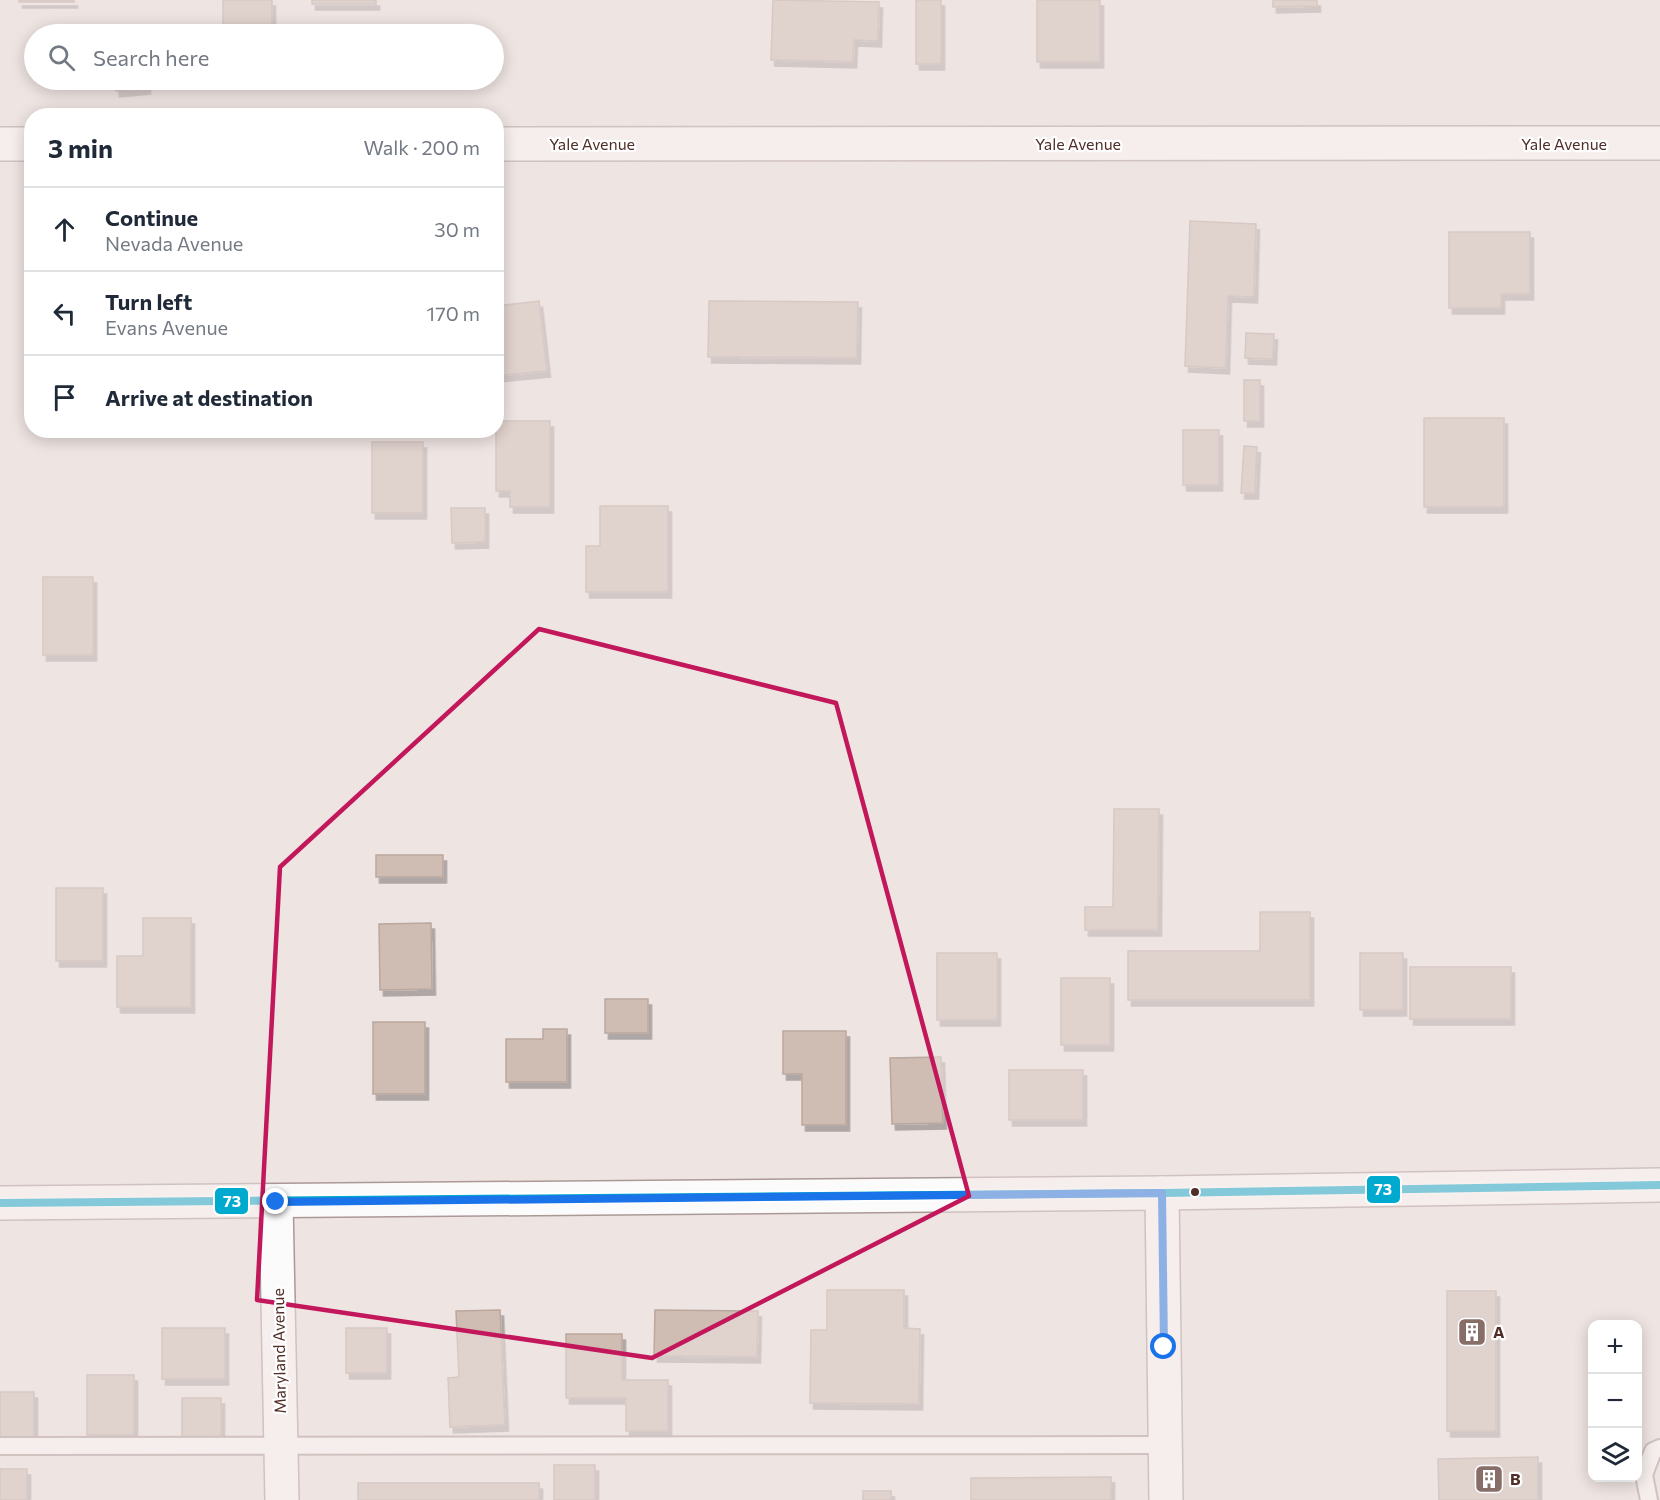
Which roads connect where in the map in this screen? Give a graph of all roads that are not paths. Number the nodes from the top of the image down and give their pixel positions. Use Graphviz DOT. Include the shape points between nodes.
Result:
graph roads {
  1 [pos="1660,143"];
  2 [pos="0,144"];
  3 [pos="24,144"];
  4 [pos="504,144"];
  5 [pos="1660,1185"];
  6 [pos="1162,1193"];
  7 [pos="276,1202"];
  8 [pos="0,1203"];
  9 [pos="281,1445"];
  10 [pos="1165,1445"];
  11 [pos="0,1446"];
  12 [pos="1660,1448"];
  13 [pos="282,1500"];
  14 [pos="1166,1500"];
  15 [pos="1649,1500"];
  1 -- 4 [label="street, Yale Avenue"];
  2 -- 3 [label="street"];
  5 -- 6 [label="street"];
  6 -- 7 [label="street"];
  6 -- 10 [label="street"];
  7 -- 8 [label="street"];
  7 -- 9 [label="street, Maryland Avenue"];
  9 -- 10 [label="lane"];
  9 -- 11 [label="lane"];
  9 -- 13 [label="street, Maryland Avenue"];
  10 -- 14 [label="street"];
  12 -- 15 [label="lane" via="1653,1451 1644,1475"];
}
